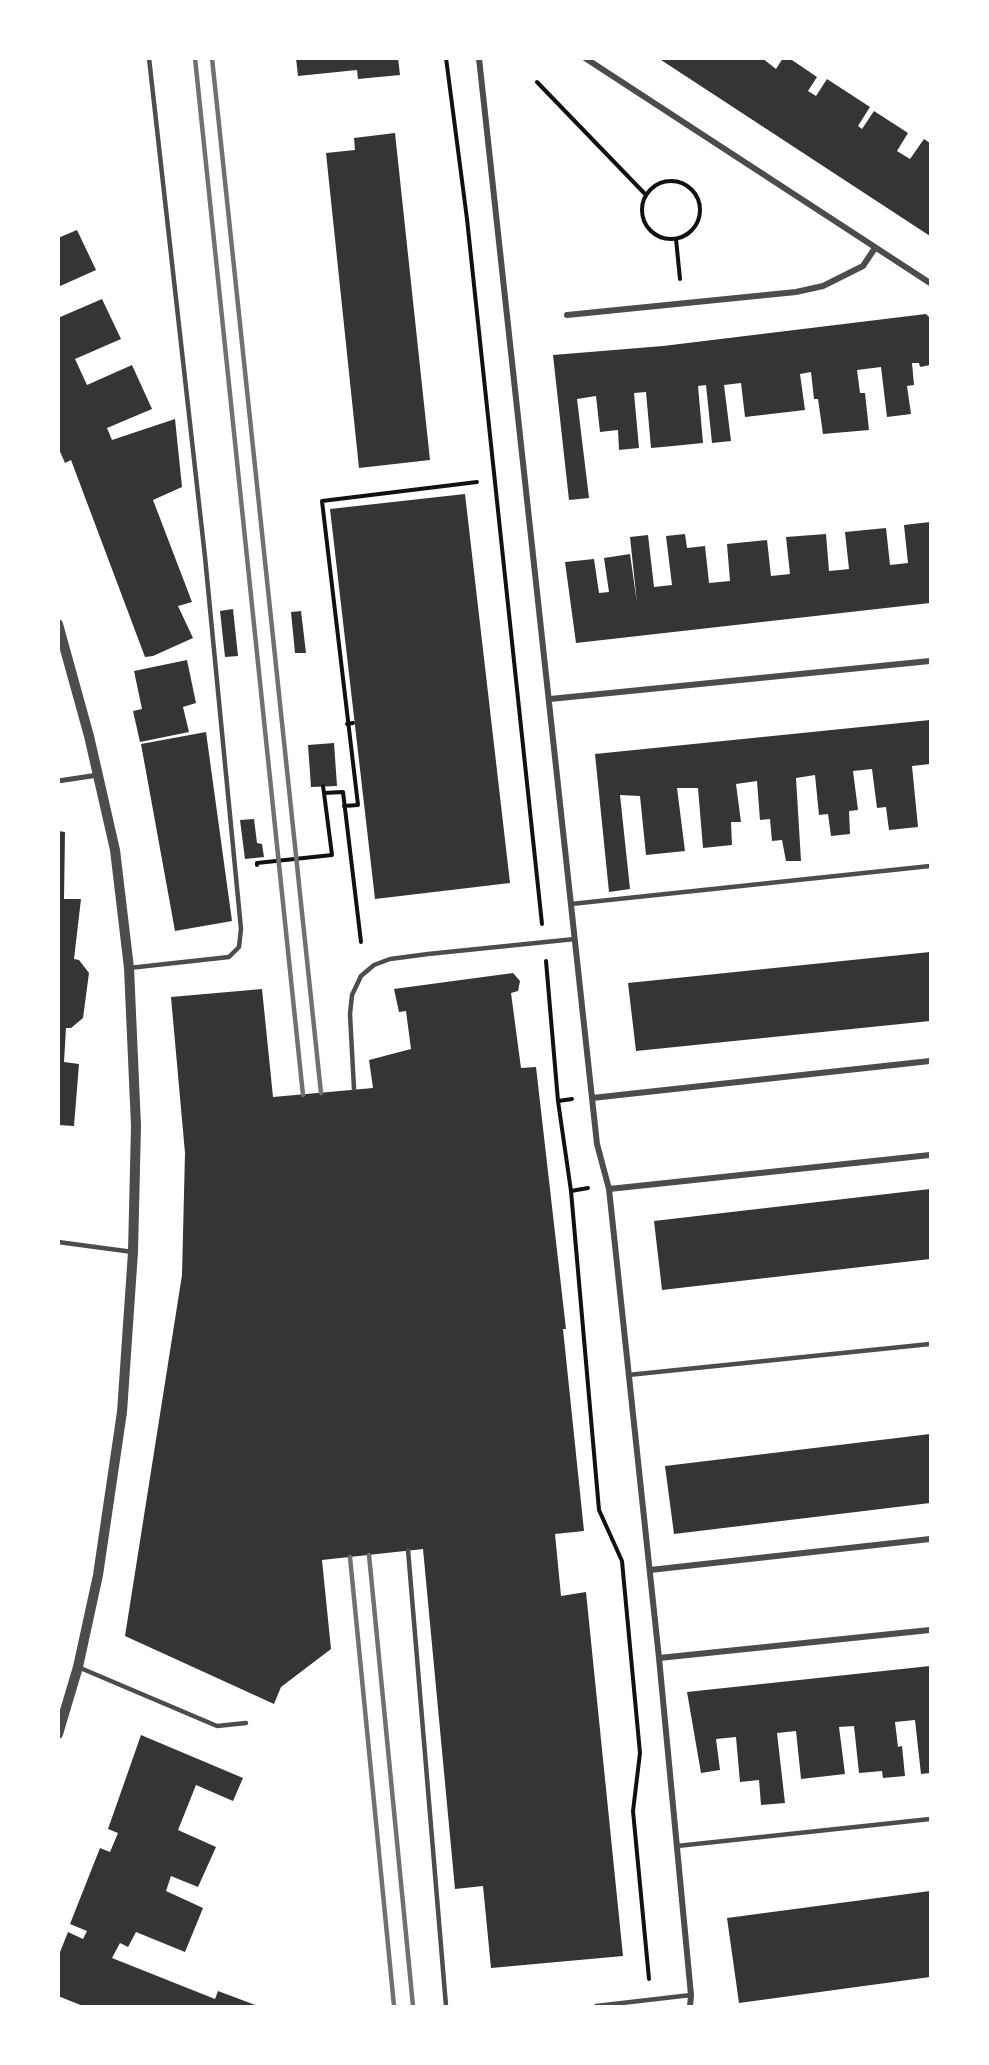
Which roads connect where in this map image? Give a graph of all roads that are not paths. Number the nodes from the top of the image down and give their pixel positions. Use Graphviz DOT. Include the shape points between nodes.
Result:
graph roads {
  1 [pos="149,58"];
  2 [pos="479,58"];
  3 [pos="585,58"];
  4 [pos="875,248"];
  5 [pos="930,283"];
  6 [pos="567,315"];
  7 [pos="58,624"];
  8 [pos="930,661"];
  9 [pos="550,699"];
  10 [pos="99,775"];
  11 [pos="58,781"];
  12 [pos="930,866"];
  13 [pos="571,904"];
  14 [pos="575,939"];
  15 [pos="129,968"];
  16 [pos="930,1061"];
  17 [pos="354,1089"];
  18 [pos="592,1098"];
  19 [pos="930,1155"];
  20 [pos="609,1189"];
  21 [pos="58,1242"];
  22 [pos="133,1252"];
  23 [pos="930,1344"];
  24 [pos="628,1375"];
  25 [pos="930,1539"];
  26 [pos="408,1550"];
  27 [pos="650,1570"];
  28 [pos="930,1630"];
  29 [pos="659,1658"];
  30 [pos="78,1667"];
  31 [pos="246,1723"];
  32 [pos="58,1734"];
  33 [pos="930,1819"];
  34 [pos="676,1846"];
  35 [pos="691,1995"];
  36 [pos="446,2007"];
  37 [pos="596,2007"];
  38 [pos="690,2007"];
  1 -- 15 [label="lane" via="205,558 241,930 239,947 229,957"];
  2 -- 9 [label="street"];
  3 -- 4 [label="street"];
  4 -- 5 [label="street"];
  4 -- 6 [label="street" via="854,272 814,288"];
  7 -- 10 [label="street"];
  8 -- 9 [label="street"];
  9 -- 13 [label="street"];
  10 -- 11 [label="street"];
  10 -- 15 [label="street" via="115,850"];
  12 -- 13 [label="lane"];
  13 -- 14 [label="street"];
  14 -- 17 [label="lane" via="428,954 374,965 361,976 351,995"];
  14 -- 18 [label="street"];
  15 -- 22 [label="street" via="136,1126"];
  16 -- 18 [label="street"];
  18 -- 20 [label="street" via="597,1144"];
  19 -- 20 [label="street"];
  20 -- 24 [label="street"];
  21 -- 22 [label="lane"];
  22 -- 30 [label="street" via="122,1412 98,1575"];
  23 -- 24 [label="lane"];
  24 -- 27 [label="street"];
  25 -- 27 [label="street"];
  26 -- 36 [label="lane"];
  27 -- 29 [label="street"];
  28 -- 29 [label="street"];
  29 -- 34 [label="street"];
  30 -- 31 [label="lane" via="217,1726"];
  30 -- 32 [label="street"];
  33 -- 34 [label="lane"];
  34 -- 35 [label="street"];
  35 -- 37 [label="lane"];
  35 -- 38 [label="street"];
}
